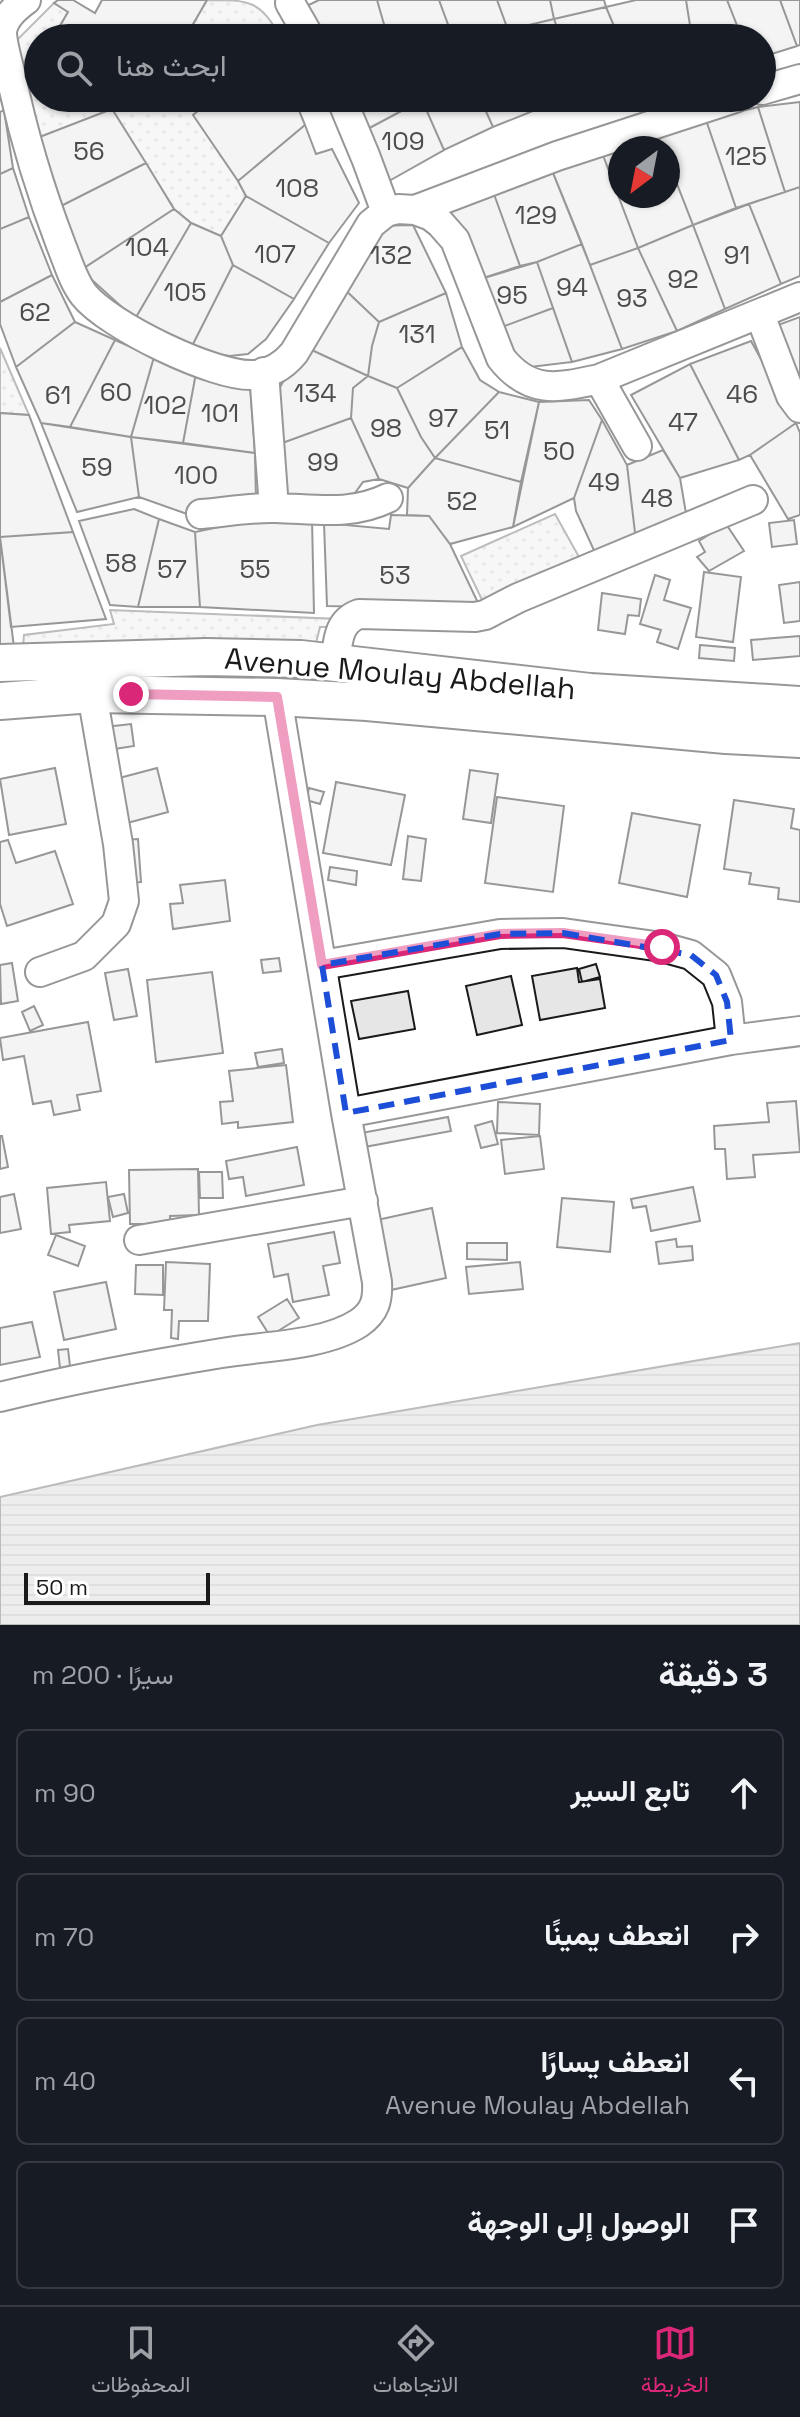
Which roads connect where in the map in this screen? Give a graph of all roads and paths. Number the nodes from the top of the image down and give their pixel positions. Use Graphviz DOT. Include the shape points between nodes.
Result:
graph roads {
  1 [pos="26,0"];
  2 [pos="290,1"];
  3 [pos="302,24"];
  4 [pos="1,31"];
  5 [pos="800,79"];
  6 [pos="776,86"];
  7 [pos="347,112"];
  8 [pos="692,112"];
  9 [pos="415,210"];
  10 [pos="386,212"];
  11 [pos="800,297"];
  12 [pos="760,315"];
  13 [pos="264,372"];
  14 [pos="599,379"];
  15 [pos="800,408"];
  16 [pos="637,446"];
  17 [pos="388,498"];
  18 [pos="753,500"];
  19 [pos="274,508"];
  20 [pos="201,514"];
  21 [pos="0,663"];
  22 [pos="335,663"];
  23 [pos="92,694"];
  24 [pos="277,697"];
  25 [pos="0,701"];
  26 [pos="800,705"];
  27 [pos="800,739"];
  28 [pos="322,965"];
  29 [pos="40,972"];
  30 [pos="800,1031"];
  31 [pos="731,1040"];
  32 [pos="346,1113"];
  33 [pos="363,1201"];
  34 [pos="139,1240"];
  35 [pos="0,1397"];
  1 -- 4 [label="street"];
  2 -- 3 [label="street"];
  4 -- 13 [label="street" via="42,196 82,293 105,314 174,352 239,374"];
  5 -- 6 [label="street"];
  7 -- 10 [label="street"];
  8 -- 9 [label="street"];
  9 -- 10 [label="street"];
  9 -- 14 [label="street" via="431,216 455,240 493,340 512,372 540,386"];
  10 -- 13 [label="street" via="371,224 294,353 283,366"];
  11 -- 12 [label="street"];
  12 -- 14 [label="street"];
  12 -- 15 [label="street"];
  13 -- 19 [label="street"];
  14 -- 16 [label="street"];
  17 -- 19 [label="street" via="354,510"];
  18 -- 22 [label="street" via="485,615 351,617 340,629"];
  19 -- 20 [label="street"];
  21 -- 22 [label="main road, Avenue Moulay Abdellah" via="222,657"];
  22 -- 26 [label="main road, Avenue Moulay Abdellah" via="590,692"];
  23 -- 24 [label="main road, Avenue Moulay Abdellah"];
  23 -- 25 [label="main road, Avenue Moulay Abdellah"];
  23 -- 29 [label="street" via="124,901 116,924 84,956"];
  24 -- 27 [label="main road, Avenue Moulay Abdellah"];
  24 -- 28 [label="street"];
  28 -- 31 [label="street" via="500,934 563,933 662,947 691,955 716,975 727,1002"];
  28 -- 32 [label="street"];
  30 -- 31 [label="street"];
  31 -- 32 [label="street"];
  32 -- 33 [label="street"];
  33 -- 34 [label="street"];
  33 -- 35 [label="street" via="378,1300 357,1324 326,1337"];
}
